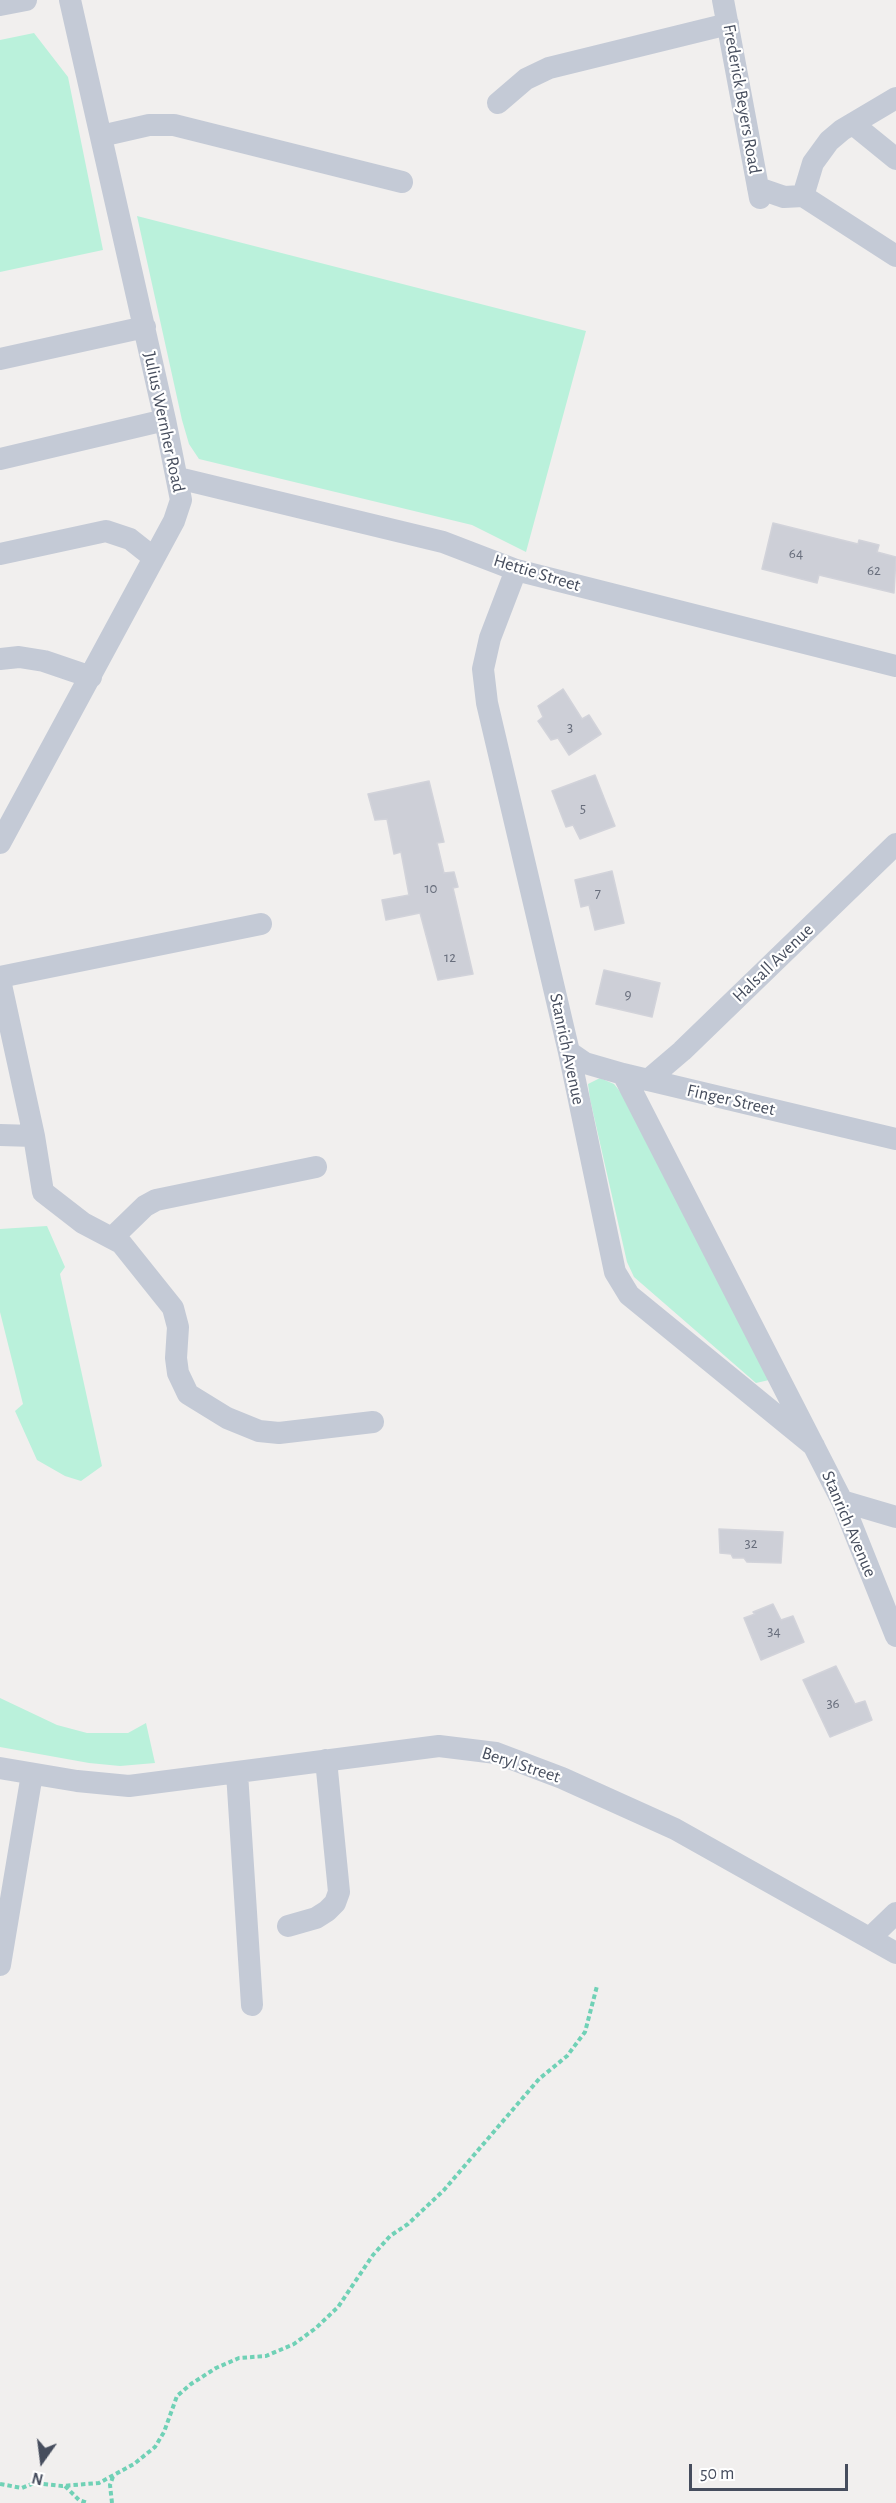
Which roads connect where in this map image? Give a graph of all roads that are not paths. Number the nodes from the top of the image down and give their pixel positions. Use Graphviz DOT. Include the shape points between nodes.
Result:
graph roads {
  1 [pos="26,0"];
  2 [pos="70,0"];
  3 [pos="723,0"];
  4 [pos="0,5"];
  5 [pos="728,24"];
  6 [pos="896,98"];
  7 [pos="498,103"];
  8 [pos="853,124"];
  9 [pos="101,136"];
  10 [pos="896,159"];
  11 [pos="402,182"];
  12 [pos="802,196"];
  13 [pos="896,256"];
  14 [pos="145,327"];
  15 [pos="0,359"];
  16 [pos="165,420"];
  17 [pos="0,459"];
  18 [pos="178,478"];
  19 [pos="0,554"];
  20 [pos="154,558"];
  21 [pos="516,570"];
  22 [pos="0,659"];
  23 [pos="896,666"];
  24 [pos="91,677"];
  25 [pos="0,843"];
  26 [pos="896,844"];
  27 [pos="261,924"];
  28 [pos="0,978"];
  29 [pos="568,1052"];
  30 [pos="623,1074"];
  31 [pos="648,1080"];
  32 [pos="0,1135"];
  33 [pos="34,1136"];
  34 [pos="896,1139"];
  35 [pos="316,1167"];
  36 [pos="113,1237"];
  37 [pos="373,1422"];
  38 [pos="814,1446"];
  39 [pos="842,1501"];
  40 [pos="896,1517"];
  41 [pos="896,1636"];
  42 [pos="326,1760"];
  43 [pos="0,1768"];
  44 [pos="237,1773"];
  45 [pos="32,1774"];
  46 [pos="5,1910"];
  47 [pos="896,1913"];
  48 [pos="288,1926"];
  49 [pos="870,1938"];
  50 [pos="896,1953"];
  51 [pos="0,1965"];
  52 [pos="252,2005"];
  1 -- 4 [label="street"];
  2 -- 9 [label="street, Julius Wernher Road"];
  3 -- 5 [label="street, Frederick Beyers Road"];
  5 -- 7 [label="street" via="549,68 526,79"];
  5 -- 12 [label="street, Frederick Beyers Road" via="759,193"];
  6 -- 8 [label="street"];
  8 -- 10 [label="street"];
  8 -- 12 [label="street" via="822,148"];
  9 -- 11 [label="street" via="149,125 174,125"];
  9 -- 14 [label="street, Julius Wernher Road"];
  12 -- 13 [label="street"];
  14 -- 15 [label="street"];
  14 -- 16 [label="street, Julius Wernher Road"];
  16 -- 17 [label="street"];
  16 -- 18 [label="street, Julius Wernher Road"];
  18 -- 20 [label="street, Julius Wernher Road" via="179,508"];
  18 -- 21 [label="street, Hettie Street" via="443,542"];
  19 -- 20 [label="street" via="106,531 130,539"];
  20 -- 24 [label="street, Julius Wernher Road"];
  21 -- 23 [label="street, Hettie Street"];
  21 -- 29 [label="street, Stanrich Avenue" via="490,638 483,669 485,689"];
  22 -- 24 [label="street" via="44,661"];
  24 -- 25 [label="street, Julius Wernher Road"];
  26 -- 31 [label="street, Halsall Avenue" via="682,1052"];
  27 -- 28 [label="street"];
  28 -- 33 [label="street"];
  29 -- 30 [label="street, Finger Street" via="585,1063"];
  29 -- 38 [label="street, Stanrich Avenue" via="615,1272 622,1287"];
  30 -- 31 [label="street, Finger Street"];
  30 -- 38 [label="street, Stanrich Avenue"];
  31 -- 34 [label="street, Finger Street"];
  32 -- 33 [label="street"];
  33 -- 36 [label="street" via="43,1192 83,1223"];
  35 -- 36 [label="street" via="156,1200"];
  36 -- 37 [label="street" via="130,1252 173,1308 178,1327 178,1373 188,1394 259,1431 279,1433"];
  38 -- 39 [label="street, Stanrich Avenue"];
  39 -- 40 [label="street"];
  39 -- 41 [label="street, Stanrich Avenue"];
  42 -- 44 [label="street, Beryl Street"];
  42 -- 48 [label="street" via="339,1892 327,1911"];
  42 -- 49 [label="street, Beryl Street" via="439,1746 516,1759 675,1829"];
  43 -- 45 [label="street, Beryl Street"];
  44 -- 45 [label="street, Beryl Street" via="129,1786"];
  44 -- 52 [label="street"];
  45 -- 46 [label="street"];
  46 -- 51 [label="street"];
  47 -- 49 [label="street"];
  49 -- 50 [label="street, Beryl Street"];
}
